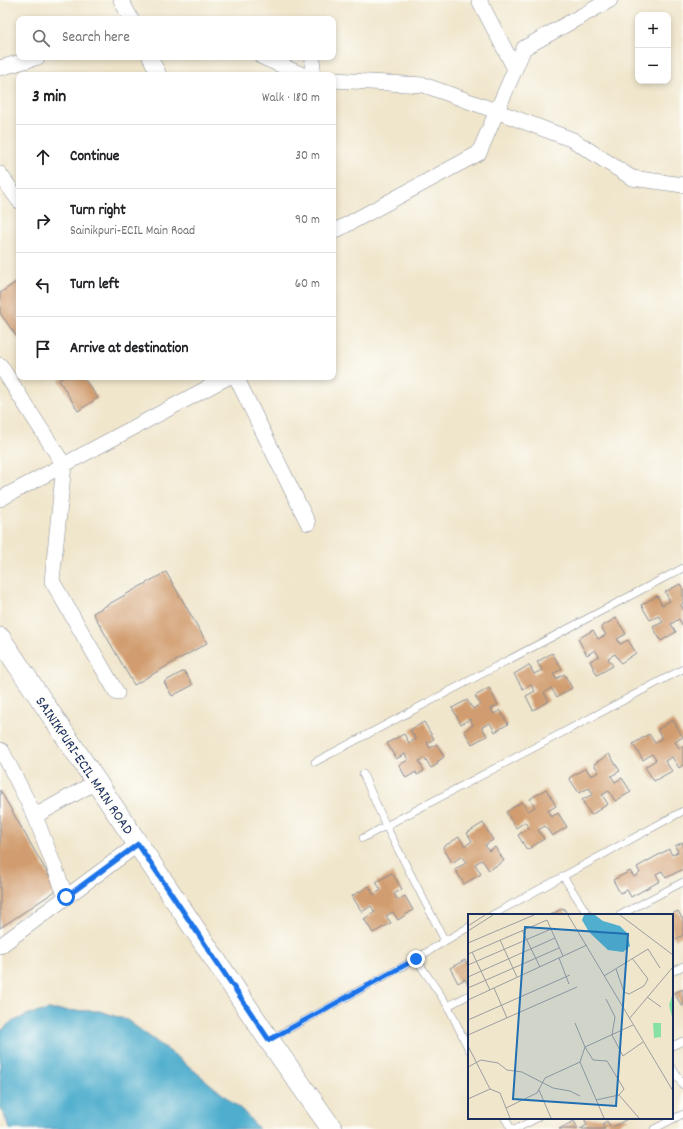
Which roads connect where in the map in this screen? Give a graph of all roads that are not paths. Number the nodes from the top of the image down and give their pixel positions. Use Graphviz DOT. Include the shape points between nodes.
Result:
graph roads {
  1 [pos="121,0"];
  2 [pos="479,0"];
  3 [pos="610,0"];
  4 [pos="129,16"];
  5 [pos="28,60"];
  6 [pos="152,60"];
  7 [pos="269,60"];
  8 [pos="313,60"];
  9 [pos="0,68"];
  10 [pos="515,69"];
  11 [pos="158,72"];
  12 [pos="296,72"];
  13 [pos="312,72"];
  14 [pos="336,80"];
  15 [pos="496,111"];
  16 [pos="0,174"];
  17 [pos="683,185"];
  18 [pos="16,197"];
  19 [pos="336,230"];
  20 [pos="0,364"];
  21 [pos="222,380"];
  22 [pos="237,380"];
  23 [pos="64,464"];
  24 [pos="0,499"];
  25 [pos="308,523"];
  26 [pos="683,568"];
  27 [pos="0,638"];
  28 [pos="683,669"];
  29 [pos="117,693"];
  30 [pos="0,750"];
  31 [pos="315,762"];
  32 [pos="363,774"];
  33 [pos="96,782"];
  34 [pos="683,811"];
  35 [pos="35,816"];
  36 [pos="386,826"];
  37 [pos="363,838"];
  38 [pos="138,844"];
  39 [pos="563,876"];
  40 [pos="683,882"];
  41 [pos="66,897"];
  42 [pos="494,914"];
  43 [pos="587,914"];
  44 [pos="622,914"];
  45 [pos="468,928"];
  46 [pos="445,941"];
  47 [pos="0,946"];
  48 [pos="416,959"];
  49 [pos="683,966"];
  50 [pos="673,971"];
  51 [pos="468,996"];
  52 [pos="448,1006"];
  53 [pos="269,1040"];
  54 [pos="683,1041"];
  55 [pos="673,1046"];
  56 [pos="468,1048"];
  57 [pos="673,1070"];
  58 [pos="683,1085"];
  59 [pos="683,1114"];
  60 [pos="506,1119"];
  61 [pos="535,1119"];
  62 [pos="332,1129"];
  63 [pos="511,1129"];
  64 [pos="516,1129"];
  65 [pos="654,1129"];
  1 -- 4 [label="street"];
  2 -- 10 [label="street"];
  3 -- 10 [label="street" via="524,48"];
  5 -- 9 [label="street"];
  6 -- 11 [label="street"];
  7 -- 12 [label="street"];
  8 -- 13 [label="street"];
  10 -- 15 [label="street"];
  14 -- 15 [label="street" via="424,85"];
  15 -- 17 [label="street" via="573,140 632,178"];
  15 -- 19 [label="street" via="479,153"];
  16 -- 18 [label="street"];
  20 -- 23 [label="street"];
  21 -- 23 [label="street"];
  22 -- 25 [label="street"];
  23 -- 24 [label="street"];
  23 -- 29 [label="street" via="52,581"];
  26 -- 31 [label="lane"];
  27 -- 33 [label="street, SAINIKPURI-ECIL MAIN ROAD"];
  28 -- 36 [label="lane"];
  30 -- 35 [label="street"];
  32 -- 36 [label="lane"];
  33 -- 35 [label="street"];
  33 -- 38 [label="street, SAINIKPURI-ECIL MAIN ROAD"];
  34 -- 39 [label="lane"];
  35 -- 41 [label="street"];
  36 -- 37 [label="lane"];
  36 -- 46 [label="lane"];
  38 -- 41 [label="street"];
  38 -- 53 [label="street, SAINIKPURI-ECIL MAIN ROAD"];
  39 -- 42 [label="lane"];
  39 -- 43 [label="lane"];
  40 -- 44 [label="lane"];
  41 -- 47 [label="street"];
  45 -- 46 [label="lane"];
  46 -- 48 [label="lane"];
  48 -- 52 [label="lane"];
  48 -- 53 [label="lane"];
  49 -- 50 [label="lane"];
  51 -- 52 [label="lane"];
  52 -- 56 [label="lane"];
  53 -- 62 [label="street, SAINIKPURI-ECIL MAIN ROAD"];
  54 -- 55 [label="lane"];
  57 -- 58 [label="lane"];
  59 -- 65 [label="lane"];
  60 -- 63 [label="lane"];
  61 -- 64 [label="lane"];
}
